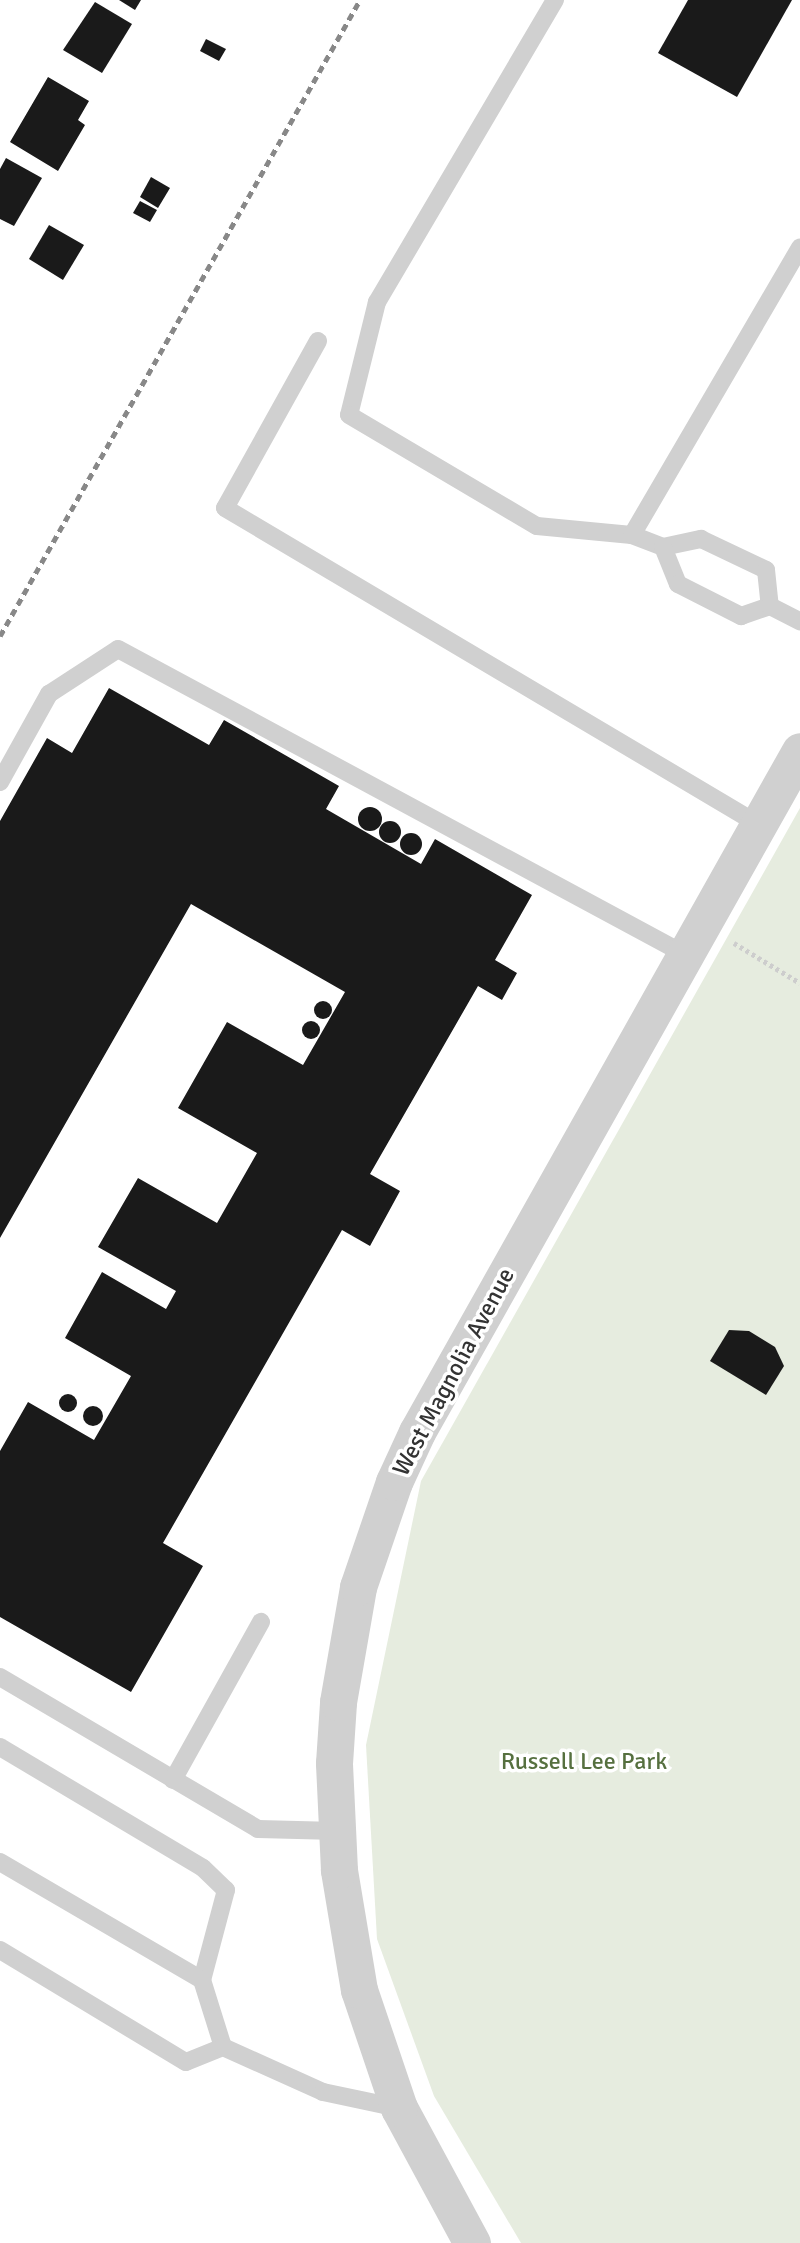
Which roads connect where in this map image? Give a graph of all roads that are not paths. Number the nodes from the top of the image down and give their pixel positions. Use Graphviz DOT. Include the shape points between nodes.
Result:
graph roads {
  1 [pos="555,0"];
  2 [pos="800,247"];
  3 [pos="318,341"];
  4 [pos="632,535"];
  5 [pos="663,547"];
  6 [pos="770,606"];
  7 [pos="800,621"];
  8 [pos="800,751"];
  9 [pos="0,782"];
  10 [pos="758,824"];
  11 [pos="685,955"];
  12 [pos="261,1622"];
  13 [pos="0,1677"];
  14 [pos="0,1747"];
  15 [pos="173,1780"];
  16 [pos="337,1831"];
  17 [pos="0,1862"];
  18 [pos="0,1950"];
  19 [pos="202,1980"];
  20 [pos="223,2048"];
  21 [pos="399,2108"];
  22 [pos="472,2243"];
  1 -- 4 [label="lane" via="377,302 349,415 537,526"];
  2 -- 4 [label="lane"];
  3 -- 10 [label="lane" via="225,508"];
  4 -- 5 [label="lane"];
  5 -- 6 [label="lane" via="678,584 741,616"];
  5 -- 6 [label="lane" via="701,539 766,570"];
  6 -- 7 [label="lane"];
  8 -- 10 [label="street, West Magnolia Avenue"];
  9 -- 11 [label="lane" via="49,694 118,649"];
  10 -- 11 [label="street, West Magnolia Avenue"];
  11 -- 16 [label="street, West Magnolia Avenue" via="417,1432 394,1482 358,1587 338,1702"];
  12 -- 15 [label="lane"];
  13 -- 15 [label="lane"];
  14 -- 19 [label="lane" via="203,1868 226,1890"];
  15 -- 16 [label="lane" via="258,1829"];
  16 -- 21 [label="street, West Magnolia Avenue" via="359,1990"];
  17 -- 19 [label="lane"];
  18 -- 20 [label="lane" via="186,2062"];
  19 -- 20 [label="lane"];
  20 -- 21 [label="lane" via="323,2092"];
  21 -- 22 [label="street, West Magnolia Avenue"];
}
